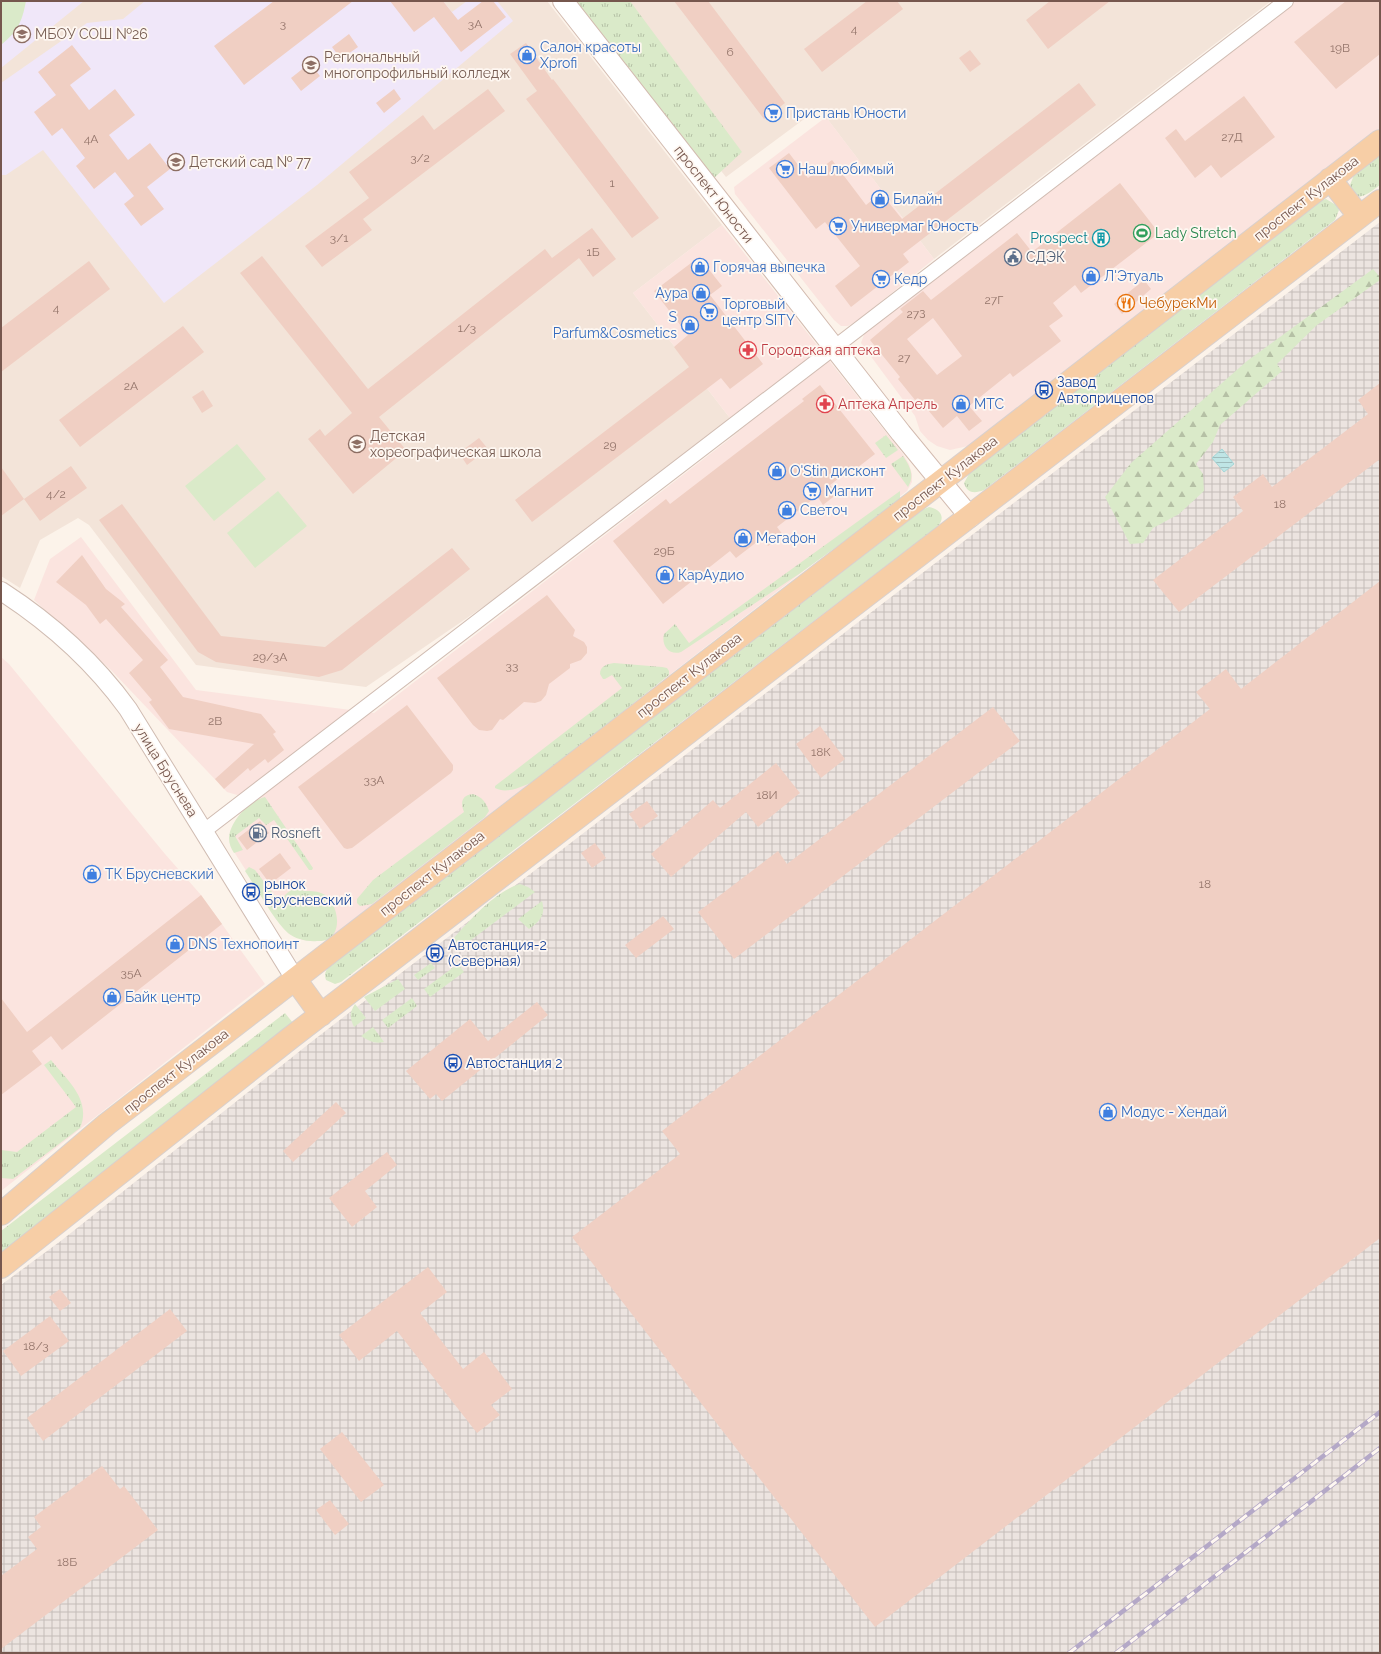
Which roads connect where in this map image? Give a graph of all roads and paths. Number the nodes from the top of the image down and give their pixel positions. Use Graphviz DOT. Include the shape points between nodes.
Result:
graph roads {
  1 [pos="564,1"];
  2 [pos="1286,1"];
  3 [pos="1380,140"];
  4 [pos="1330,179"];
  5 [pos="1380,201"];
  6 [pos="1359,216"];
  7 [pos="835,348"];
  8 [pos="940,482"];
  9 [pos="970,517"];
  10 [pos="1,591"];
  11 [pos="204,831"];
  12 [pos="295,979"];
  13 [pos="321,1015"];
  14 [pos="1,1214"];
  15 [pos="1,1267"];
  1 -- 7 [label="main road, проспект Юности"];
  2 -- 7 [label="street"];
  3 -- 4 [label="main road, проспект Кулакова"];
  4 -- 6 [label="main road"];
  4 -- 8 [label="main road, проспект Кулакова"];
  5 -- 6 [label="main road"];
  6 -- 9 [label="main road"];
  7 -- 8 [label="main road, проспект Юности"];
  7 -- 11 [label="street"];
  8 -- 9 [label="main road, проспект Юности"];
  8 -- 12 [label="main road, проспект Кулакова"];
  9 -- 13 [label="main road"];
  10 -- 11 [label="street, улица Бруснева" via="56,633 111,685"];
  11 -- 12 [label="street, улица Бруснева"];
  12 -- 13 [label="main road"];
  12 -- 14 [label="main road, проспект Кулакова" via="107,1124"];
  13 -- 15 [label="main road"];
}
